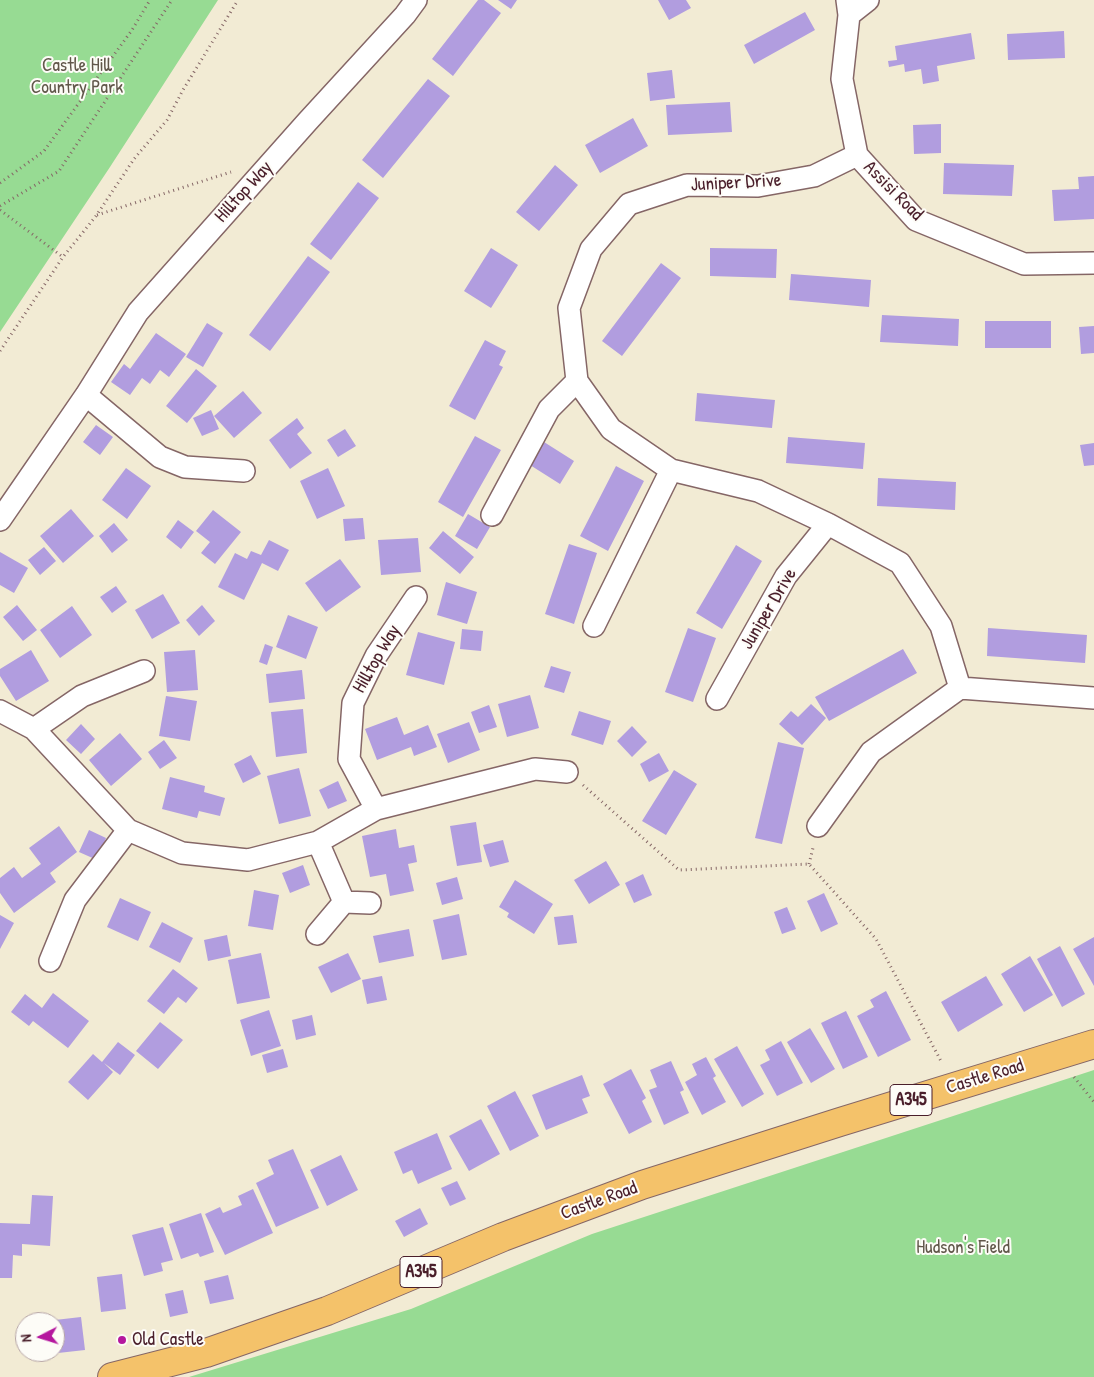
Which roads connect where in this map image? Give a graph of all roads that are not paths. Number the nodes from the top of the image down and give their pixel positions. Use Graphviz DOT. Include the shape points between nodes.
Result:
graph roads {
  1 [pos="416,0"];
  2 [pos="868,0"];
  3 [pos="848,7"];
  4 [pos="857,155"];
  5 [pos="1094,263"];
  6 [pos="577,382"];
  7 [pos="86,395"];
  8 [pos="671,470"];
  9 [pos="244,471"];
  10 [pos="492,515"];
  11 [pos="0,520"];
  12 [pos="828,524"];
  13 [pos="416,597"];
  14 [pos="594,626"];
  15 [pos="144,671"];
  16 [pos="960,688"];
  17 [pos="1094,698"];
  18 [pos="717,699"];
  19 [pos="0,711"];
  20 [pos="34,729"];
  21 [pos="568,772"];
  22 [pos="376,809"];
  23 [pos="818,826"];
  24 [pos="128,830"];
  25 [pos="318,842"];
  26 [pos="344,902"];
  27 [pos="370,903"];
  28 [pos="317,934"];
  29 [pos="50,961"];
  30 [pos="1094,1044"];
  31 [pos="112,1377"];
  1 -- 7 [label="street, Hilltop Way" via="138,312"];
  2 -- 3 [label="street, Assisi Road"];
  3 -- 4 [label="street, Assisi Road" via="842,79"];
  4 -- 5 [label="street, Assisi Road" via="916,220 1024,264"];
  4 -- 6 [label="street, Juniper Drive" via="814,176 758,186 687,185 629,204 591,249 569,308"];
  6 -- 8 [label="street, Juniper Drive" via="611,429"];
  6 -- 10 [label="street" via="549,409"];
  7 -- 9 [label="street" via="160,458 185,468"];
  7 -- 11 [label="street, Hilltop Way"];
  8 -- 12 [label="street, Juniper Drive" via="758,491"];
  8 -- 14 [label="street"];
  12 -- 16 [label="street, Juniper Drive" via="900,563 941,626"];
  12 -- 18 [label="street, Juniper Drive" via="786,576"];
  13 -- 22 [label="street, Hilltop Way" via="376,656 352,703 349,759"];
  15 -- 20 [label="street" via="82,696"];
  16 -- 17 [label="street"];
  16 -- 23 [label="street" via="871,752"];
  19 -- 20 [label="street"];
  20 -- 24 [label="street"];
  21 -- 22 [label="street" via="536,769"];
  22 -- 25 [label="street"];
  24 -- 25 [label="street" via="182,852 248,860"];
  24 -- 29 [label="street" via="75,900"];
  25 -- 26 [label="street"];
  26 -- 27 [label="street"];
  26 -- 28 [label="street"];
  30 -- 31 [label="main road, Castle Road / A345" via="642,1185 502,1237 327,1311 206,1353"];
}
